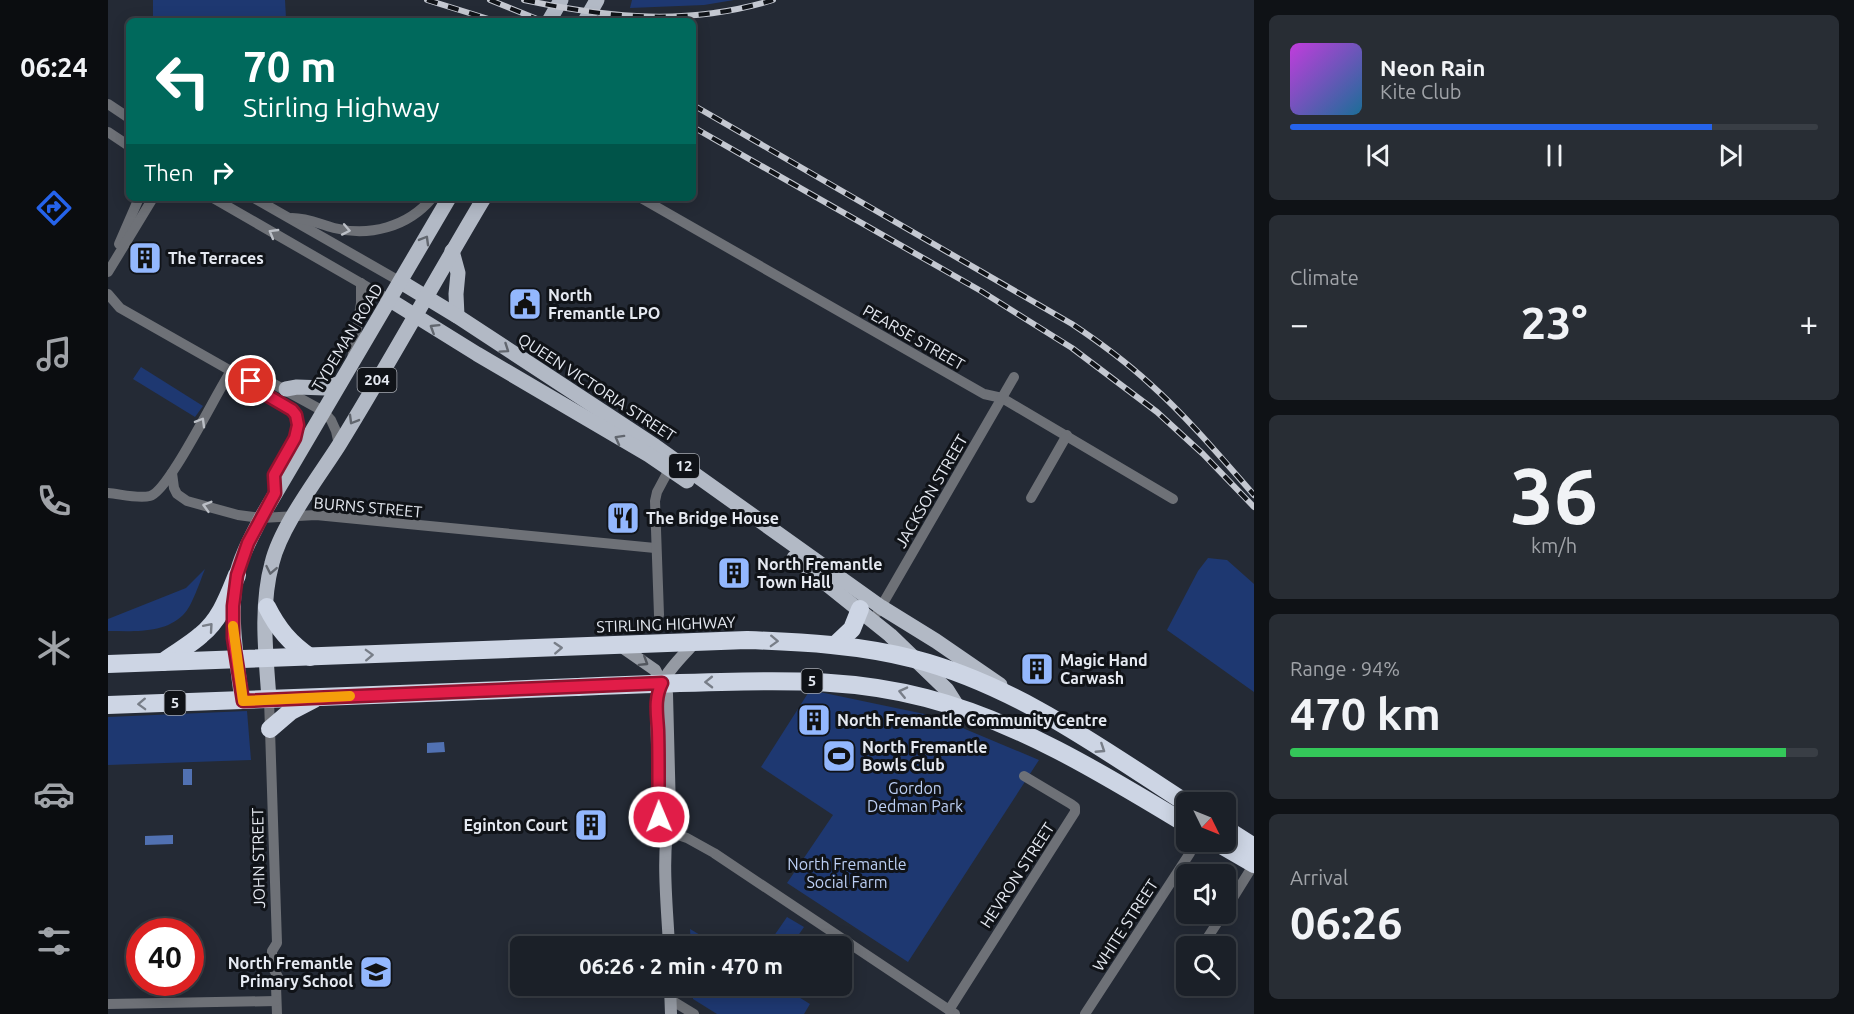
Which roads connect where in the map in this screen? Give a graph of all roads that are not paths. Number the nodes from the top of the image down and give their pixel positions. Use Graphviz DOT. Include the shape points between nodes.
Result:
graph roads {
  1 [pos="561,0"];
  2 [pos="597,0"];
  3 [pos="551,18"];
  4 [pos="587,18"];
  5 [pos="108,104"];
  6 [pos="126,116"];
  7 [pos="108,132"];
  8 [pos="126,144"];
  9 [pos="138,201"];
  10 [pos="151,201"];
  11 [pos="218,201"];
  12 [pos="259,201"];
  13 [pos="428,201"];
  14 [pos="447,201"];
  15 [pos="482,201"];
  16 [pos="646,201"];
  17 [pos="289,218"];
  18 [pos="452,252"];
  19 [pos="108,262"];
  20 [pos="108,272"];
  21 [pos="401,282"];
  22 [pos="361,283"];
  23 [pos="108,294"];
  24 [pos="426,297"];
  25 [pos="390,300"];
  26 [pos="108,306"];
  27 [pos="120,308"];
  28 [pos="415,315"];
  29 [pos="457,316"];
  30 [pos="352,363"];
  31 [pos="231,371"];
  32 [pos="1014,377"];
  33 [pos="251,381"];
  34 [pos="340,383"];
  35 [pos="286,389"];
  36 [pos="1002,398"];
  37 [pos="323,411"];
  38 [pos="1067,435"];
  39 [pos="339,445"];
  40 [pos="672,465"];
  41 [pos="172,473"];
  42 [pos="108,493"];
  43 [pos="275,493"];
  44 [pos="1031,498"];
  45 [pos="1173,498"];
  46 [pos="295,516"];
  47 [pos="261,518"];
  48 [pos="656,548"];
  49 [pos="237,575"];
  50 [pos="267,607"];
  51 [pos="871,612"];
  52 [pos="659,615"];
  53 [pos="695,642"];
  54 [pos="620,645"];
  55 [pos="835,645"];
  56 [pos="310,657"];
  57 [pos="266,659"];
  58 [pos="915,659"];
  59 [pos="237,660"];
  60 [pos="163,662"];
  61 [pos="108,664"];
  62 [pos="662,683"];
  63 [pos="318,697"];
  64 [pos="269,699"];
  65 [pos="243,701"];
  66 [pos="108,705"];
  67 [pos="1029,705"];
  68 [pos="960,709"];
  69 [pos="270,729"];
  70 [pos="1024,776"];
  71 [pos="1176,797"];
  72 [pos="1176,818"];
  73 [pos="666,831"];
  74 [pos="1236,835"];
  75 [pos="1254,847"];
  76 [pos="1233,852"];
  77 [pos="1190,853"];
  78 [pos="1254,864"];
  79 [pos="1236,893"];
  80 [pos="669,936"];
  81 [pos="671,996"];
  82 [pos="671,1000"];
  83 [pos="276,1001"];
  84 [pos="108,1004"];
  85 [pos="952,1012"];
  86 [pos="277,1014"];
  87 [pos="671,1014"];
  88 [pos="693,1014"];
  89 [pos="1085,1014"];
  1 -- 3 [label="main road"];
  2 -- 4 [label="main road"];
  5 -- 6 [label="street"];
  7 -- 8 [label="street"];
  9 -- 19 [label="street"];
  10 -- 20 [label="street"];
  22 -- 11 [label="street, QUEEN VICTORIA STREET / 12, one-way"];
  12 -- 17 [label="street, QUEEN VICTORIA STREET / 12"];
  17 -- 13 [label="street, one-way" via="355,232 376,230 405,220"];
  21 -- 14 [label="main road, TYDEMAN ROAD / 204, one-way"];
  15 -- 18 [label="main road, 204"];
  16 -- 36 [label="street, PEARSE STREET" via="984,394"];
  17 -- 21 [label="street, QUEEN VICTORIA STREET / 12"];
  18 -- 24 [label="main road, 204"];
  18 -- 29 [label="main road" via="458,273"];
  21 -- 24 [label="main road, QUEEN VICTORIA STREET / 12"];
  21 -- 25 [label="main road, TYDEMAN ROAD / 204"];
  22 -- 25 [label="street, QUEEN VICTORIA STREET / 12"];
  22 -- 30 [label="street"];
  23 -- 27 [label="street"];
  24 -- 28 [label="main road, 204"];
  24 -- 29 [label="main road, QUEEN VICTORIA STREET / 12"];
  25 -- 28 [label="main road, QUEEN VICTORIA STREET / 12"];
  25 -- 30 [label="main road, TYDEMAN ROAD / 204"];
  26 -- 27 [label="street"];
  27 -- 31 [label="street"];
  28 -- 39 [label="main road, 204, one-way"];
  40 -- 28 [label="main road, QUEEN VICTORIA STREET / 12, one-way"];
  29 -- 40 [label="main road, QUEEN VICTORIA STREET / 12, one-way"];
  30 -- 34 [label="main road, TYDEMAN ROAD / 204"];
  31 -- 33 [label="street"];
  41 -- 31 [label="street, one-way"];
  32 -- 36 [label="street, JACKSON STREET"];
  33 -- 35 [label="street"];
  33 -- 43 [label="street" via="292,410 297,419 298,432 274,475"];
  34 -- 35 [label="main road" via="325,388"];
  34 -- 37 [label="main road, TYDEMAN ROAD / 204"];
  35 -- 37 [label="street"];
  36 -- 38 [label="street, PEARSE STREET"];
  36 -- 51 [label="street, JACKSON STREET"];
  37 -- 39 [label="street" via="336,431"];
  37 -- 43 [label="main road, TYDEMAN ROAD / 204"];
  38 -- 44 [label="street"];
  38 -- 45 [label="street, PEARSE STREET"];
  39 -- 46 [label="main road, 204"];
  40 -- 48 [label="street" via="656,496"];
  40 -- 51 [label="main road, QUEEN VICTORIA STREET / 12"];
  40 -- 51 [label="main road, QUEEN VICTORIA STREET / 12"];
  41 -- 42 [label="street" via="150,496"];
  47 -- 41 [label="street, BURNS STREET, one-way" via="182,499 174,488"];
  43 -- 47 [label="main road, TYDEMAN ROAD / 204"];
  46 -- 47 [label="street, BURNS STREET"];
  46 -- 48 [label="street, BURNS STREET"];
  46 -- 50 [label="main road, 204, one-way" via="272,563"];
  47 -- 49 [label="main road, TYDEMAN ROAD / 204"];
  48 -- 52 [label="street"];
  49 -- 59 [label="main road, TYDEMAN ROAD / 204" via="233,638"];
  60 -- 49 [label="highway, one-way" via="202,635 214,621"];
  50 -- 56 [label="highway" via="288,640"];
  50 -- 57 [label="main road, 204"];
  51 -- 55 [label="highway"];
  51 -- 58 [label="main road, QUEEN VICTORIA STREET / 12"];
  51 -- 67 [label="main road, QUEEN VICTORIA STREET / 12" via="940,643"];
  53 -- 54 [label="highway, STIRLING HIGHWAY / 5"];
  53 -- 55 [label="highway, STIRLING HIGHWAY / 5, one-way" via="747,640"];
  53 -- 62 [label="street" via="671,666"];
  56 -- 54 [label="highway, STIRLING HIGHWAY / 5, one-way"];
  54 -- 62 [label="street, one-way" via="651,666"];
  55 -- 58 [label="highway, STIRLING HIGHWAY / 5"];
  56 -- 57 [label="highway, STIRLING HIGHWAY / 5"];
  57 -- 59 [label="highway, STIRLING HIGHWAY / 5"];
  57 -- 64 [label="main road"];
  58 -- 67 [label="highway, STIRLING HIGHWAY / 5" via="978,681"];
  58 -- 68 [label="main road, 12" via="947,690"];
  59 -- 60 [label="highway, STIRLING HIGHWAY / 5"];
  59 -- 65 [label="main road, TYDEMAN ROAD"];
  60 -- 61 [label="highway, STIRLING HIGHWAY / 5"];
  62 -- 63 [label="highway, 5"];
  68 -- 62 [label="highway, 5, one-way" via="890,689 844,682"];
  62 -- 73 [label="street" via="656,708 659,817"];
  63 -- 64 [label="highway, 5"];
  63 -- 69 [label="highway" via="291,711"];
  64 -- 65 [label="highway, 5"];
  64 -- 69 [label="street, JOHN STREET"];
  65 -- 66 [label="highway, 5, one-way"];
  67 -- 71 [label="highway, STIRLING HIGHWAY / 5, one-way"];
  68 -- 72 [label="highway, 5" via="1073,758"];
  69 -- 83 [label="street, JOHN STREET" via="277,943 272,951 272,966 278,977"];
  70 -- 85 [label="street, HEVRON STREET" via="1071,804 1075,812"];
  73 -- 80 [label="street"];
  73 -- 85 [label="street" via="714,853"];
  74 -- 75 [label="highway"];
  76 -- 78 [label="highway"];
  77 -- 89 [label="street, WHITE STREET"];
  78 -- 79 [label="street"];
  81 -- 82 [label="street"];
  82 -- 87 [label="street"];
  82 -- 88 [label="street"];
  83 -- 84 [label="street"];
  83 -- 86 [label="street, JOHN STREET"];
}
